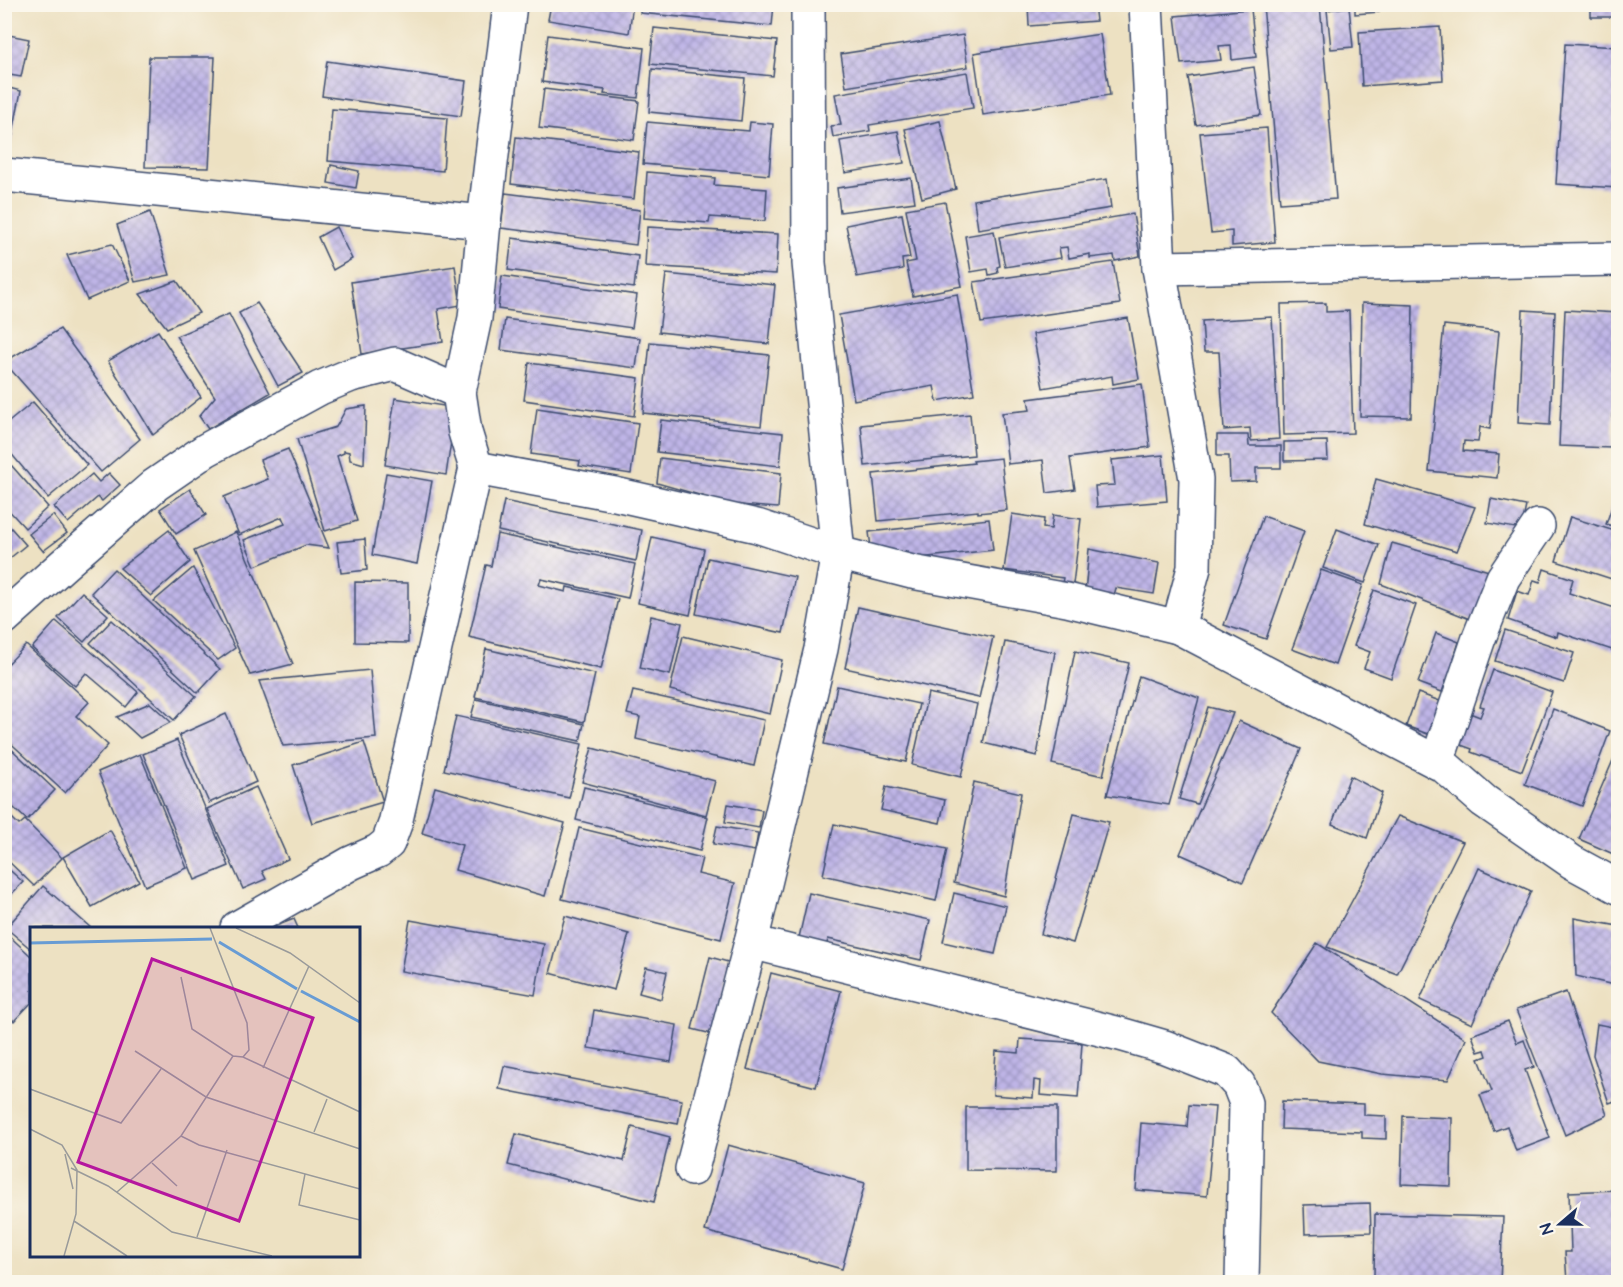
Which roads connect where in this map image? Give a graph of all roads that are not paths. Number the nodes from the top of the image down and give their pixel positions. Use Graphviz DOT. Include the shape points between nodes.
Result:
graph roads {
  1 [pos="510,4"];
  2 [pos="808,4"];
  3 [pos="1146,4"];
  4 [pos="4,175"];
  5 [pos="483,222"];
  6 [pos="1618,259"];
  7 [pos="1159,268"];
  8 [pos="459,392"];
  9 [pos="476,468"];
  10 [pos="1538,526"];
  11 [pos="838,553"];
  12 [pos="4,618"];
  13 [pos="1178,627"];
  14 [pos="1437,762"];
  15 [pos="1618,887"];
  16 [pos="239,927"];
  17 [pos="751,942"];
  18 [pos="693,1170"];
  19 [pos="1242,1282"];
  1 -- 5 [label="street"];
  2 -- 11 [label="street" via="809,263"];
  3 -- 7 [label="street"];
  4 -- 5 [label="street"];
  5 -- 8 [label="street" via="475,318"];
  6 -- 7 [label="street"];
  7 -- 13 [label="street" via="1196,479 1194,568"];
  8 -- 9 [label="street"];
  8 -- 12 [label="street" via="395,364 320,388 206,450 155,485"];
  9 -- 11 [label="street" via="757,526"];
  9 -- 16 [label="street" via="388,843"];
  10 -- 14 [label="street" via="1503,578"];
  11 -- 13 [label="street"];
  11 -- 17 [label="street" via="821,649"];
  13 -- 14 [label="street"];
  14 -- 15 [label="street" via="1484,801 1572,862"];
  17 -- 18 [label="street"];
  17 -- 19 [label="street" via="1131,1037 1226,1071 1239,1085 1246,1103"];
}
